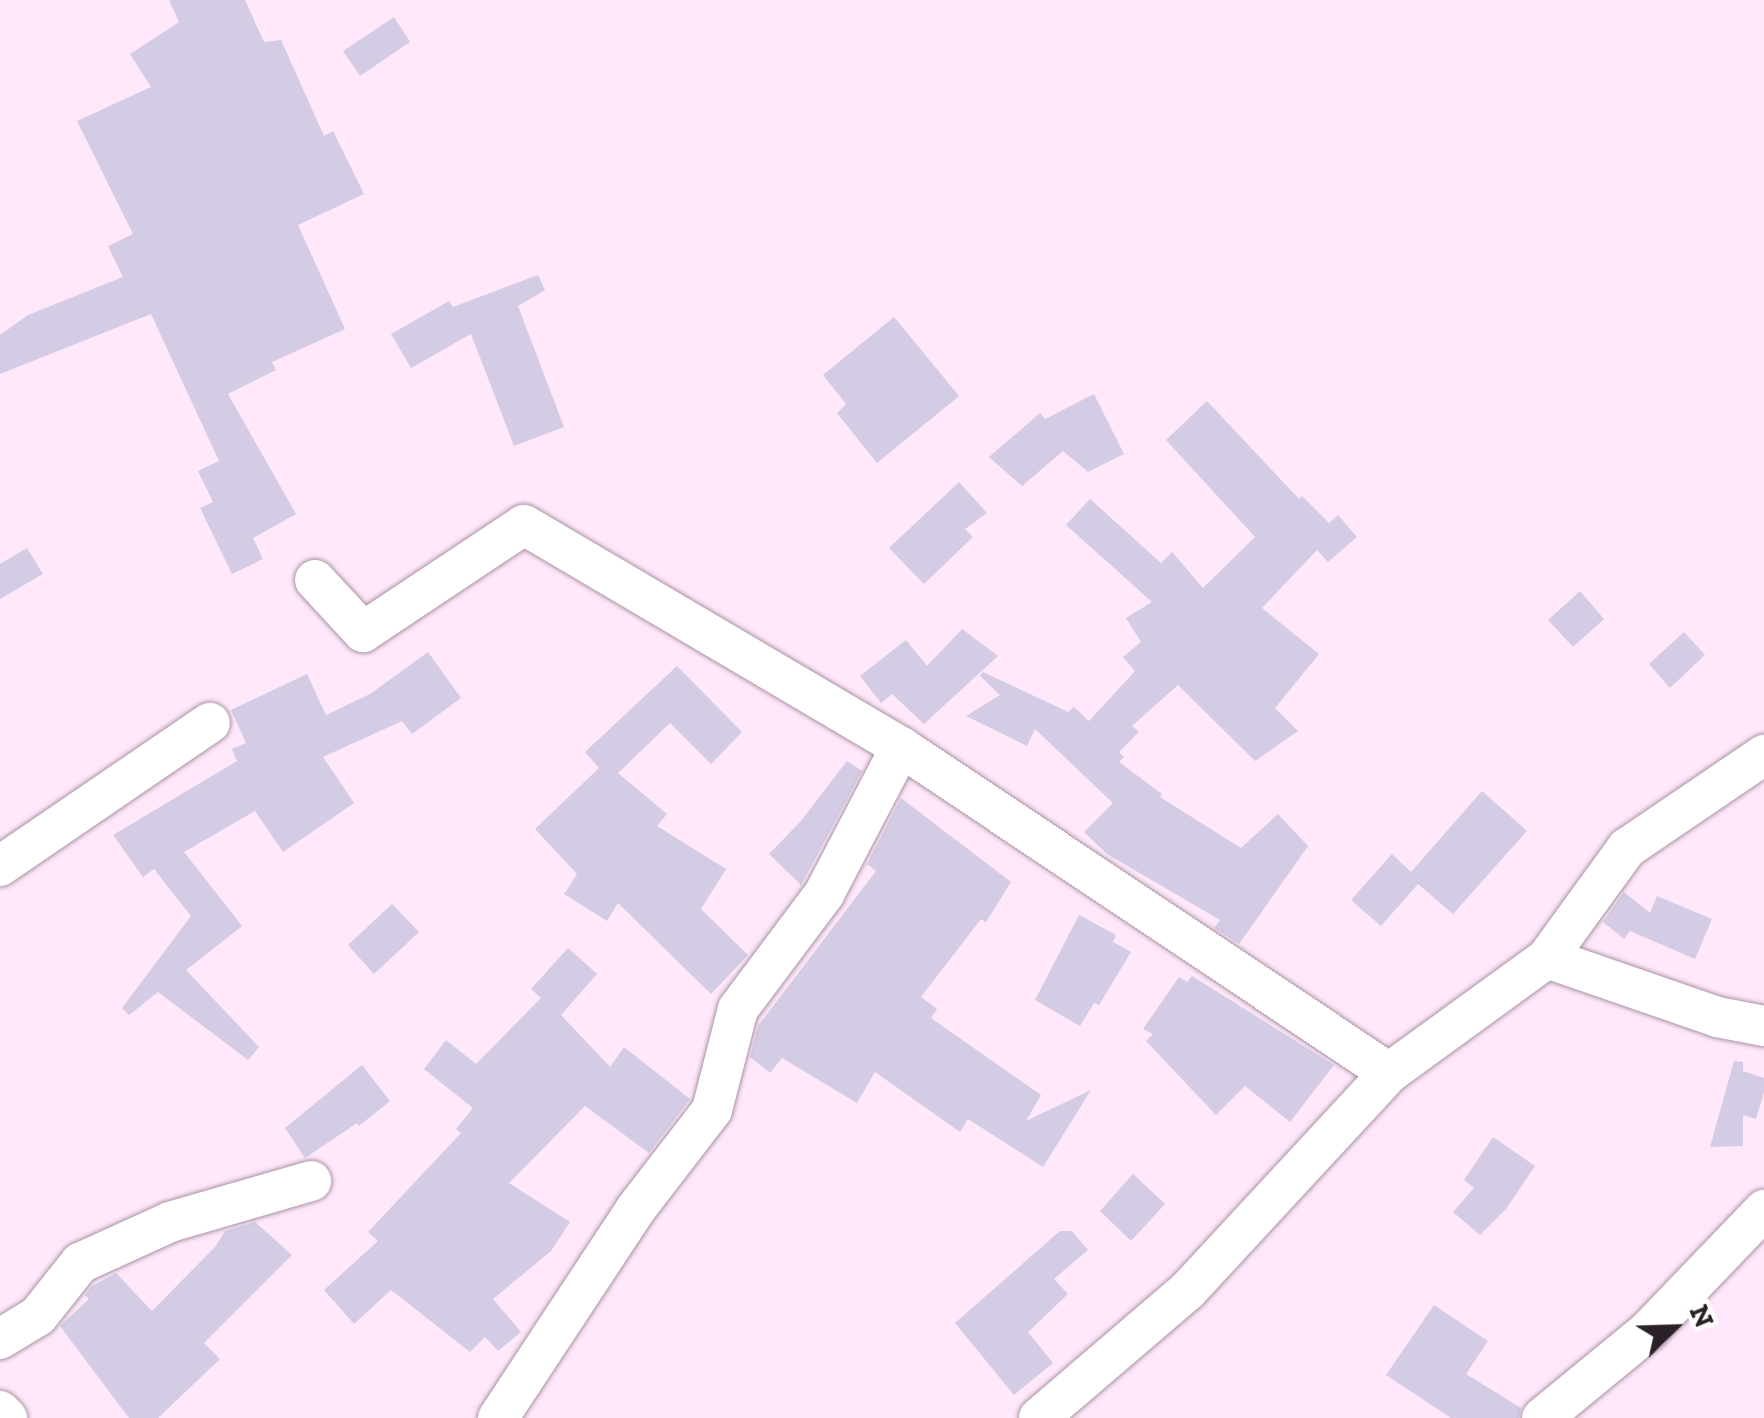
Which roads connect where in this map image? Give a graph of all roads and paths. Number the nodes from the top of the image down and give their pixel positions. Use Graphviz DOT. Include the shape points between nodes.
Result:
graph roads {
  1 [pos="314,580"];
  2 [pos="210,723"];
  3 [pos="901,747"];
  4 [pos="1764,754"];
  5 [pos="0,866"];
  6 [pos="1547,958"];
  7 [pos="1764,1026"];
  8 [pos="1389,1073"];
  9 [pos="311,1180"];
  10 [pos="1764,1210"];
  11 [pos="0,1340"];
  12 [pos="0,1411"];
  13 [pos="7,1418"];
  14 [pos="498,1418"];
  15 [pos="1039,1418"];
  16 [pos="1542,1418"];
  1 -- 3 [label="street" via="362,632 524,524"];
  2 -- 5 [label="street"];
  3 -- 8 [label="street"];
  3 -- 14 [label="street" via="824,894 738,1009 712,1110 634,1210"];
  4 -- 6 [label="street" via="1627,848"];
  6 -- 7 [label="street" via="1718,1018"];
  6 -- 8 [label="street"];
  8 -- 15 [label="street" via="1187,1291"];
  9 -- 11 [label="street" via="170,1222 80,1264 38,1316"];
  10 -- 16 [label="street" via="1648,1331"];
  12 -- 13 [label="street"];
}
